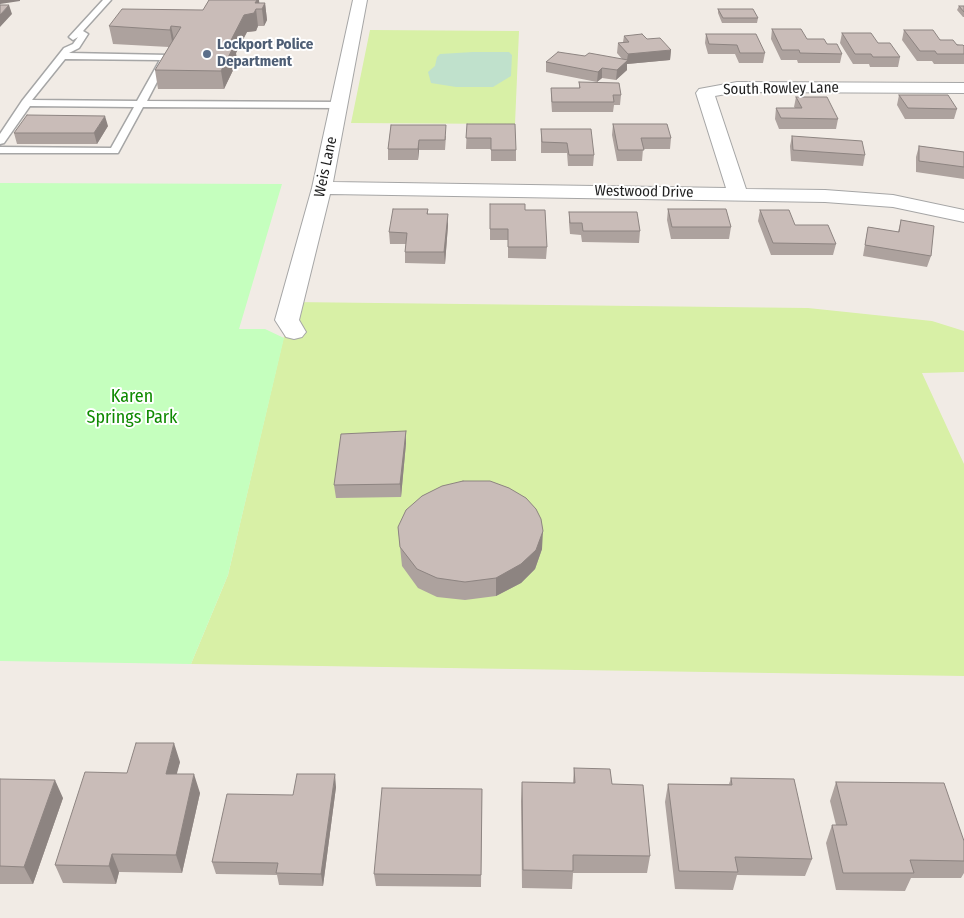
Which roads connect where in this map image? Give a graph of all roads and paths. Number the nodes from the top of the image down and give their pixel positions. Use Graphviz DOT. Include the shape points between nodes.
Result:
graph roads {
  1 [pos="107,0"];
  2 [pos="360,0"];
  3 [pos="64,53"];
  4 [pos="964,88"];
  5 [pos="27,103"];
  6 [pos="139,104"];
  7 [pos="339,104"];
  8 [pos="0,141"];
  9 [pos="0,150"];
  10 [pos="322,188"];
  11 [pos="737,194"];
  12 [pos="964,216"];
  13 [pos="294,332"];
  1 -- 3 [label="lane" via="79,32 84,34 76,46"];
  2 -- 7 [label="street, Weis Lane"];
  3 -- 5 [label="lane"];
  3 -- 6 [label="lane" via="166,57"];
  4 -- 11 [label="street, South Rowley Lane" via="737,88 704,93"];
  5 -- 6 [label="lane"];
  5 -- 8 [label="lane"];
  6 -- 7 [label="lane"];
  6 -- 9 [label="lane" via="114,151"];
  7 -- 10 [label="street, Weis Lane"];
  10 -- 11 [label="street, Westwood Drive"];
  10 -- 13 [label="street, Weis Lane" via="287,320"];
  11 -- 12 [label="street, Westwood Drive" via="893,201"];
}
